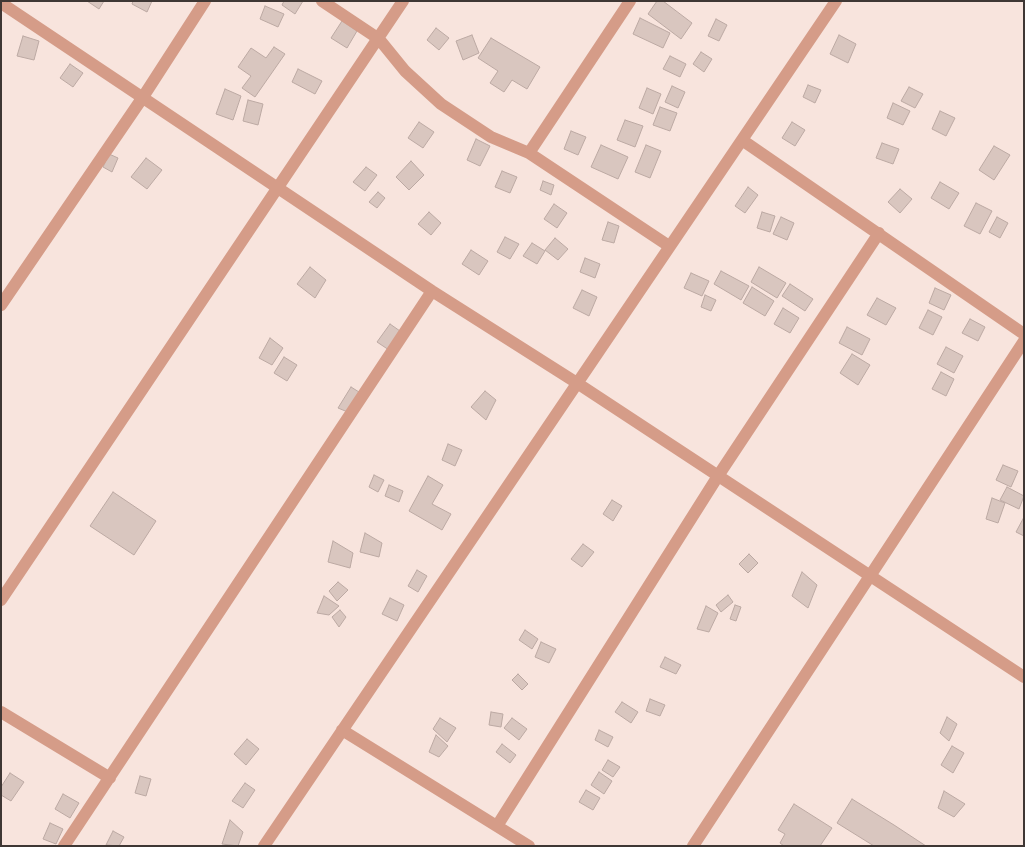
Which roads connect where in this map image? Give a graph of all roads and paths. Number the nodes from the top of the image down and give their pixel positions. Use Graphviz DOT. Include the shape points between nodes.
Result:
graph roads {
  1 [pos="205,1"];
  2 [pos="322,1"];
  3 [pos="403,1"];
  4 [pos="630,1"];
  5 [pos="836,1"];
  6 [pos="1,3"];
  7 [pos="379,39"];
  8 [pos="143,97"];
  9 [pos="742,140"];
  10 [pos="529,153"];
  11 [pos="278,189"];
  12 [pos="879,234"];
  13 [pos="670,246"];
  14 [pos="432,290"];
  15 [pos="1,305"];
  16 [pos="1024,334"];
  17 [pos="1024,341"];
  18 [pos="577,383"];
  19 [pos="718,476"];
  20 [pos="869,576"];
  21 [pos="1,600"];
  22 [pos="1024,677"];
  23 [pos="1,712"];
  24 [pos="342,730"];
  25 [pos="110,778"];
  26 [pos="497,826"];
  27 [pos="64,846"];
  28 [pos="264,846"];
  29 [pos="529,846"];
  30 [pos="692,846"];
  1 -- 8 [label="street"];
  2 -- 7 [label="street"];
  3 -- 7 [label="street"];
  4 -- 10 [label="street"];
  5 -- 9 [label="street"];
  6 -- 8 [label="street"];
  7 -- 10 [label="street" via="405,71 441,104 491,137"];
  7 -- 11 [label="street"];
  8 -- 11 [label="street"];
  8 -- 15 [label="street"];
  9 -- 12 [label="street"];
  9 -- 13 [label="street"];
  10 -- 13 [label="street"];
  11 -- 14 [label="street"];
  11 -- 21 [label="street"];
  12 -- 16 [label="street"];
  12 -- 19 [label="street"];
  13 -- 18 [label="street"];
  14 -- 18 [label="street"];
  14 -- 25 [label="street"];
  17 -- 20 [label="street"];
  18 -- 19 [label="street"];
  18 -- 24 [label="street"];
  19 -- 20 [label="street"];
  19 -- 26 [label="street"];
  20 -- 22 [label="street"];
  20 -- 30 [label="street"];
  23 -- 25 [label="street"];
  24 -- 26 [label="street"];
  24 -- 28 [label="street"];
  25 -- 27 [label="street"];
  26 -- 29 [label="street"];
}
